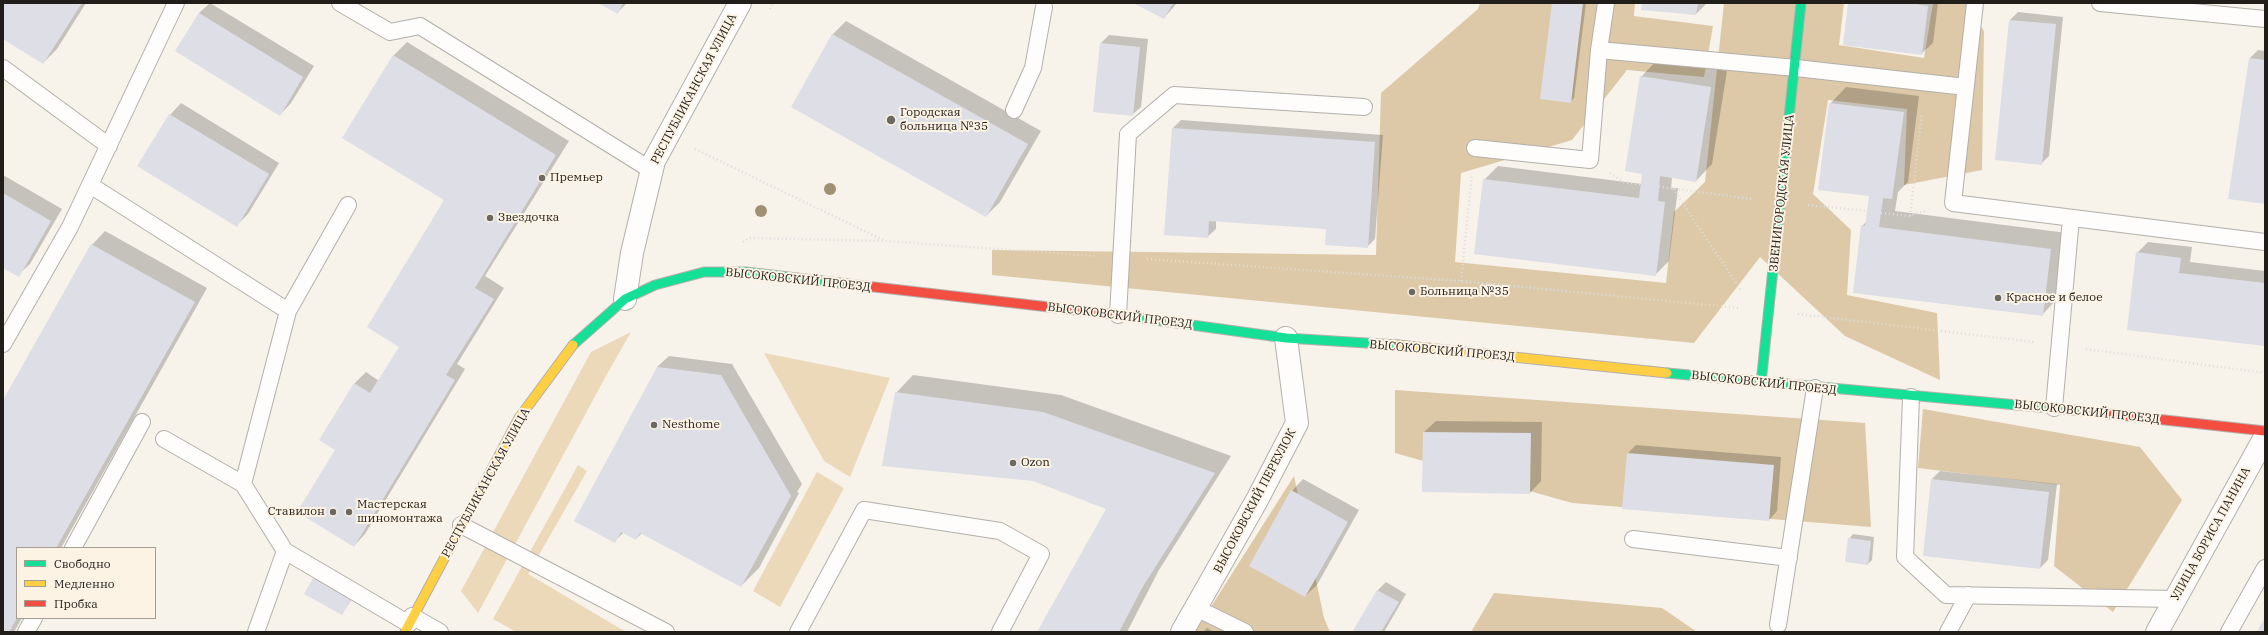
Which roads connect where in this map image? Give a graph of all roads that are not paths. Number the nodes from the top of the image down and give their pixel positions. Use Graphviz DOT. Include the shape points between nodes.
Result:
graph roads {
  1 [pos="176,3"];
  2 [pos="340,3"];
  3 [pos="740,3"];
  4 [pos="1606,3"];
  5 [pos="1801,3"];
  6 [pos="1975,3"];
  7 [pos="2100,3"];
  8 [pos="1042,4"];
  9 [pos="2230,9"];
  10 [pos="2265,19"];
  11 [pos="1599,50"];
  12 [pos="3,68"];
  13 [pos="1796,68"];
  14 [pos="1966,87"];
  15 [pos="1364,107"];
  16 [pos="1014,110"];
  17 [pos="109,146"];
  18 [pos="1475,148"];
  19 [pos="651,170"];
  20 [pos="90,185"];
  21 [pos="348,205"];
  22 [pos="2071,218"];
  23 [pos="2265,242"];
  24 [pos="624,299"];
  25 [pos="288,311"];
  26 [pos="1118,315"];
  27 [pos="1286,338"];
  28 [pos="3,344"];
  29 [pos="1762,383"];
  30 [pos="1815,388"];
  31 [pos="1912,397"];
  32 [pos="2054,408"];
  33 [pos="142,422"];
  34 [pos="2265,431"];
  35 [pos="2265,437"];
  36 [pos="164,438"];
  37 [pos="243,484"];
  38 [pos="462,525"];
  39 [pos="1633,539"];
  40 [pos="74,547"];
  41 [pos="285,551"];
  42 [pos="1789,558"];
  43 [pos="2265,568"];
  44 [pos="1968,595"];
  45 [pos="2175,599"];
  46 [pos="1196,608"];
  47 [pos="33,619"];
  48 [pos="409,624"];
  49 [pos="1778,626"];
  50 [pos="26,632"];
  51 [pos="256,632"];
  52 [pos="440,632"];
  53 [pos="666,632"];
  54 [pos="798,632"];
  55 [pos="1000,632"];
  56 [pos="1182,632"];
  57 [pos="1245,632"];
  58 [pos="1948,632"];
  59 [pos="2157,632"];
  60 [pos="2229,632"];
  1 -- 17 [label="lane"];
  2 -- 19 [label="lane" via="390,32 420,26"];
  3 -- 19 [label="street, РЕСПУБЛИКАНСКАЯ УЛИЦА"];
  4 -- 11 [label="lane"];
  5 -- 13 [label="street, ЗВЕНИГОРОДСКАЯ УЛИЦА"];
  6 -- 14 [label="lane"];
  7 -- 9 [label="lane"];
  8 -- 16 [label="lane" via="1033,68"];
  9 -- 10 [label="lane"];
  11 -- 13 [label="lane"];
  11 -- 18 [label="lane" via="1590,160"];
  12 -- 17 [label="lane"];
  13 -- 14 [label="lane"];
  13 -- 29 [label="street, ЗВЕНИГОРОДСКАЯ УЛИЦА"];
  14 -- 22 [label="lane" via="1954,203"];
  15 -- 26 [label="lane" via="1174,96 1128,134"];
  17 -- 20 [label="lane"];
  19 -- 24 [label="street, РЕСПУБЛИКАНСКАЯ УЛИЦА"];
  20 -- 25 [label="lane"];
  20 -- 28 [label="lane" via="70,227"];
  21 -- 25 [label="lane"];
  22 -- 23 [label="lane"];
  22 -- 32 [label="lane"];
  24 -- 26 [label="street, ВЫСОКОВСКИЙ ПРОЕЗД" via="655,285 704,272 746,272"];
  24 -- 38 [label="street, РЕСПУБЛИКАНСКАЯ УЛИЦА" via="568,349 519,418"];
  25 -- 37 [label="lane"];
  26 -- 27 [label="street, ВЫСОКОВСКИЙ ПРОЕЗД"];
  27 -- 29 [label="street, ВЫСОКОВСКИЙ ПРОЕЗД" via="1407,346"];
  27 -- 46 [label="street, ВЫСОКОВСКИЙ ПЕРЕУЛОК" via="1297,423"];
  29 -- 30 [label="street, ВЫСОКОВСКИЙ ПРОЕЗД"];
  30 -- 31 [label="street, ВЫСОКОВСКИЙ ПРОЕЗД"];
  30 -- 42 [label="lane"];
  31 -- 32 [label="street, ВЫСОКОВСКИЙ ПРОЕЗД"];
  31 -- 44 [label="lane" via="1905,557 1946,594"];
  32 -- 34 [label="street, ВЫСОКОВСКИЙ ПРОЕЗД"];
  33 -- 40 [label="lane"];
  35 -- 45 [label="street, УЛИЦА БОРИСА ПАНИНА"];
  36 -- 37 [label="lane"];
  37 -- 41 [label="lane"];
  38 -- 48 [label="street, РЕСПУБЛИКАНСКАЯ УЛИЦА"];
  38 -- 53 [label="lane"];
  39 -- 42 [label="lane"];
  41 -- 48 [label="lane"];
  41 -- 51 [label="lane"];
  42 -- 49 [label="lane"];
  43 -- 60 [label="lane"];
  44 -- 45 [label="lane"];
  44 -- 58 [label="lane"];
  45 -- 59 [label="street, УЛИЦА БОРИСА ПАНИНА"];
  46 -- 56 [label="street, ВЫСОКОВСКИЙ ПЕРЕУЛОК"];
  46 -- 57 [label="lane"];
  47 -- 50 [label="lane"];
  48 -- 52 [label="lane"];
  54 -- 55 [label="lane" via="864,510 1000,531 1041,554"];
}
